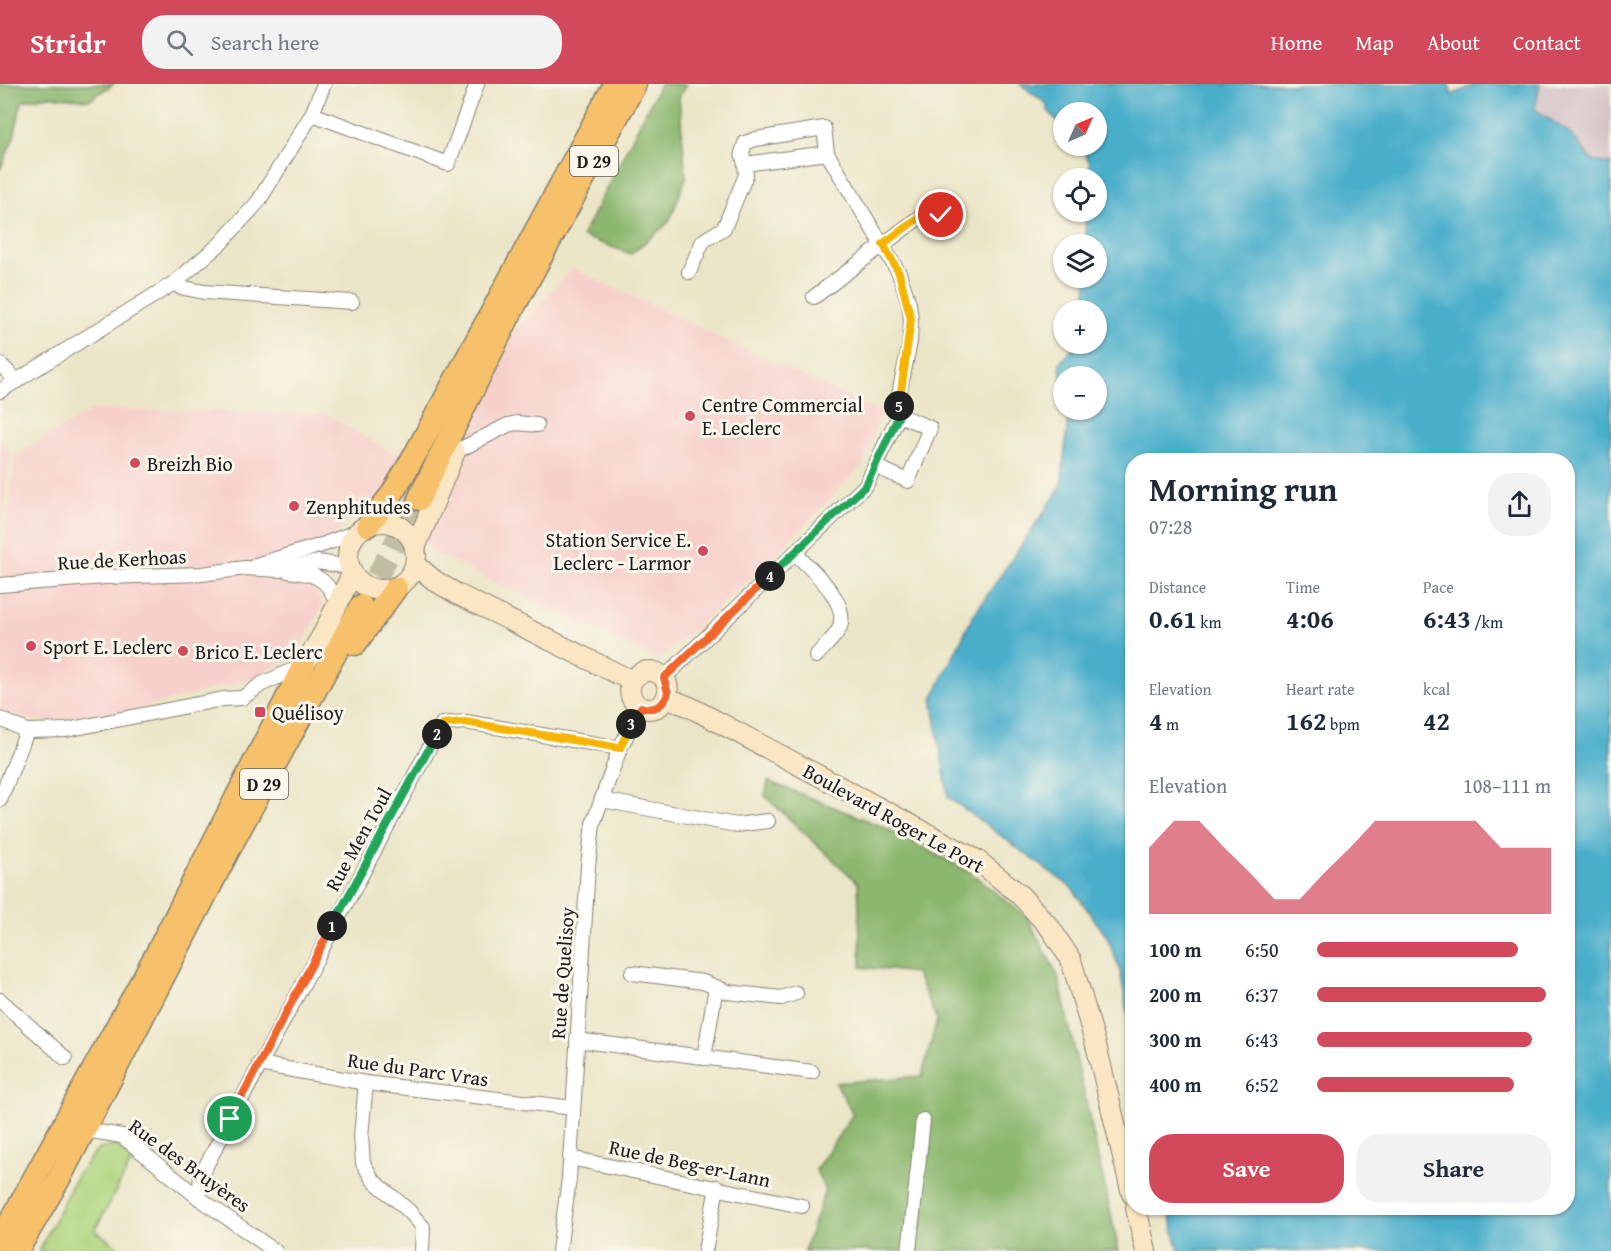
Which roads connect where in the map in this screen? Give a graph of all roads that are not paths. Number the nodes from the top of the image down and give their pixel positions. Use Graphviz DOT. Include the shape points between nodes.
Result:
graph roads {
  1 [pos="324,84"];
  2 [pos="477,84"];
  3 [pos="615,84"];
  4 [pos="635,84"];
  5 [pos="312,114"];
  6 [pos="826,153"];
  7 [pos="745,164"];
  8 [pos="941,215"];
  9 [pos="545,235"];
  10 [pos="883,244"];
  11 [pos="689,272"];
  12 [pos="174,283"];
  13 [pos="814,297"];
  14 [pos="352,302"];
  15 [pos="0,364"];
  16 [pos="17,381"];
  17 [pos="0,391"];
  18 [pos="899,415"];
  19 [pos="537,425"];
  20 [pos="455,452"];
  21 [pos="875,466"];
  22 [pos="414,497"];
  23 [pos="363,528"];
  24 [pos="795,553"];
  25 [pos="415,556"];
  26 [pos="245,568"];
  27 [pos="280,570"];
  28 [pos="350,570"];
  29 [pos="0,585"];
  30 [pos="396,588"];
  31 [pos="350,603"];
  32 [pos="816,656"];
  33 [pos="304,664"];
  34 [pos="664,678"];
  35 [pos="632,681"];
  36 [pos="667,698"];
  37 [pos="641,707"];
  38 [pos="0,719"];
  39 [pos="27,731"];
  40 [pos="620,748"];
  41 [pos="0,800"];
  42 [pos="602,800"];
  43 [pos="768,821"];
  44 [pos="164,959"];
  45 [pos="632,973"];
  46 [pos="716,987"];
  47 [pos="796,993"];
  48 [pos="0,1000"];
  49 [pos="577,1040"];
  50 [pos="65,1058"];
  51 [pos="704,1058"];
  52 [pos="259,1064"];
  53 [pos="812,1072"];
  54 [pos="366,1083"];
  55 [pos="573,1108"];
  56 [pos="923,1120"];
  57 [pos="78,1142"];
  58 [pos="570,1158"];
  59 [pos="1125,1165"];
  60 [pos="717,1187"];
  61 [pos="199,1198"];
  62 [pos="802,1206"];
  63 [pos="1138,1215"];
  64 [pos="0,1241"];
  65 [pos="17,1251"];
  66 [pos="275,1251"];
  67 [pos="422,1251"];
  68 [pos="559,1251"];
  69 [pos="705,1251"];
  70 [pos="909,1251"];
  71 [pos="1146,1251"];
  1 -- 5 [label="street"];
  2 -- 5 [label="street" via="448,164"];
  3 -- 9 [label="main road, D 29"];
  4 -- 9 [label="main road, D 29"];
  5 -- 12 [label="street" via="258,202 220,244"];
  6 -- 7 [label="street"];
  6 -- 7 [label="street" via="824,129 745,143"];
  6 -- 10 [label="street"];
  7 -- 11 [label="street" via="746,175 724,228 703,241"];
  8 -- 10 [label="street" via="917,219"];
  9 -- 20 [label="main road"];
  9 -- 22 [label="main road, D 29" via="503,308"];
  9 -- 23 [label="main road" via="392,495"];
  10 -- 13 [label="street"];
  10 -- 18 [label="street" via="899,273 911,319"];
  12 -- 14 [label="street" via="204,292"];
  12 -- 16 [label="street"];
  15 -- 16 [label="street"];
  16 -- 17 [label="street"];
  18 -- 21 [label="street"];
  18 -- 21 [label="street" via="930,428 908,481"];
  19 -- 20 [label="street" via="508,425"];
  20 -- 25 [label="street"];
  21 -- 24 [label="street" via="866,485"];
  23 -- 25 [label="street" via="379,522 397,526 410,537"];
  23 -- 26 [label="street, Rue de Kerhoas"];
  23 -- 28 [label="street" via="349,544"];
  24 -- 32 [label="street" via="836,598 842,616 840,628"];
  24 -- 34 [label="street"];
  25 -- 30 [label="street" via="408,579"];
  25 -- 35 [label="street" via="435,581 457,594"];
  26 -- 27 [label="street, Rue de Kerhoas"];
  26 -- 29 [label="street, Rue de Kerhoas" via="202,574"];
  27 -- 28 [label="street, Rue de Kerhoas" via="318,562"];
  27 -- 31 [label="street" via="312,574"];
  28 -- 30 [label="street" via="362,585 374,590"];
  28 -- 31 [label="street"];
  30 -- 44 [label="main road" via="364,629"];
  31 -- 33 [label="street"];
  31 -- 44 [label="main road, D 29"];
  33 -- 39 [label="street" via="242,698 66,730"];
  33 -- 44 [label="main road"];
  34 -- 35 [label="street" via="648,670"];
  34 -- 36 [label="street"];
  35 -- 37 [label="street" via="631,696"];
  36 -- 37 [label="street" via="656,708"];
  36 -- 59 [label="street, Boulevard Roger Le Port" via="976,860 1019,894 1051,929 1071,960"];
  37 -- 40 [label="street, Rue de Quelisoy"];
  38 -- 39 [label="street"];
  39 -- 41 [label="street"];
  40 -- 42 [label="street, Rue de Quelisoy"];
  40 -- 52 [label="street, Rue Men Toul" via="465,722 442,724"];
  42 -- 43 [label="street" via="736,825"];
  42 -- 49 [label="street, Rue de Quelisoy" via="593,824 588,866"];
  44 -- 57 [label="main road, D 29"];
  44 -- 64 [label="main road, D 29"];
  45 -- 46 [label="street"];
  46 -- 47 [label="street" via="781,998"];
  46 -- 51 [label="street"];
  48 -- 50 [label="street"];
  49 -- 51 [label="street"];
  49 -- 55 [label="street, Rue de Quelisoy"];
  51 -- 53 [label="street"];
  52 -- 54 [label="street, Rue du Parc Vras"];
  52 -- 61 [label="street, Rue Men Toul" via="201,1174"];
  54 -- 55 [label="street, Rue du Parc Vras"];
  54 -- 67 [label="street" via="363,1162 373,1180 423,1227"];
  55 -- 58 [label="street, Rue de Quelisoy"];
  56 -- 70 [label="street"];
  57 -- 61 [label="street, Rue des Bruyères" via="92,1131 122,1136"];
  57 -- 65 [label="main road, D 29"];
  58 -- 60 [label="street, Rue de Beg-er-Lann"];
  58 -- 68 [label="street, Rue de Quelisoy"];
  60 -- 62 [label="street, Rue de Beg-er-Lann"];
  60 -- 69 [label="street"];
  61 -- 66 [label="street, Rue des Bruyères"];
  63 -- 71 [label="street"];
}
